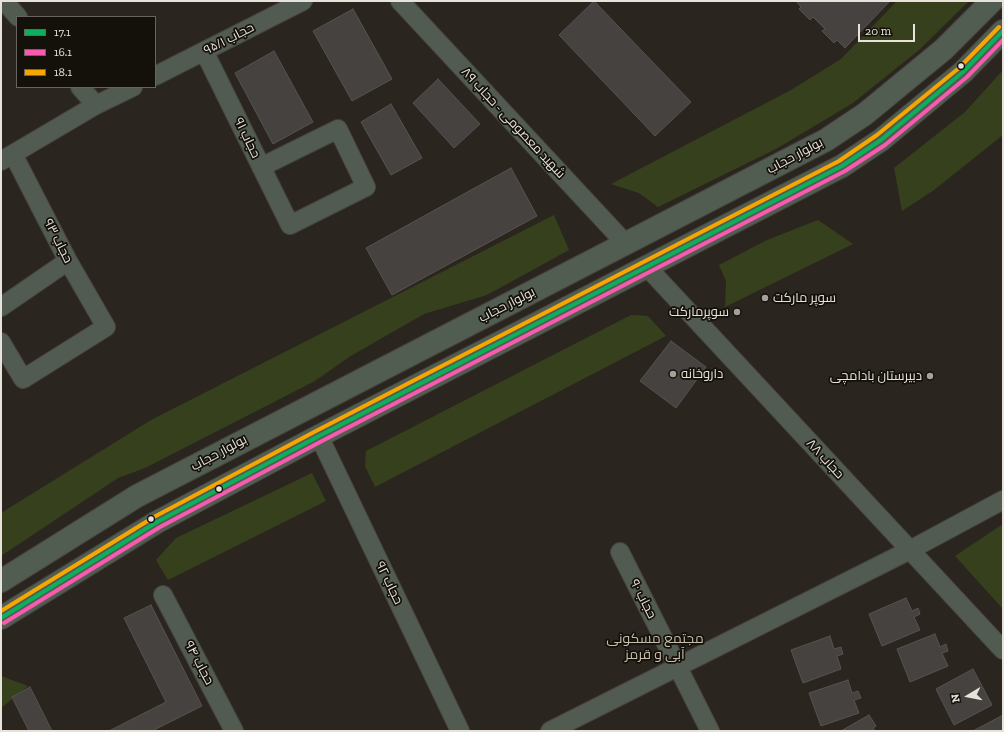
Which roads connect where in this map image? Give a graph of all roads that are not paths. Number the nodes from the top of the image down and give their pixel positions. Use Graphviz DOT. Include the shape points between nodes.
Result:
graph roads {
  1 [pos="4,1"];
  2 [pos="303,1"];
  3 [pos="400,1"];
  4 [pos="410,1"];
  5 [pos="992,1"];
  6 [pos="17,16"];
  7 [pos="422,24"];
  8 [pos="1003,31"];
  9 [pos="204,52"];
  10 [pos="156,76"];
  11 [pos="81,88"];
  12 [pos="131,88"];
  13 [pos="96,105"];
  14 [pos="7,158"];
  15 [pos="261,167"];
  16 [pos="626,244"];
  17 [pos="68,261"];
  18 [pos="647,267"];
  19 [pos="1,307"];
  20 [pos="1,342"];
  21 [pos="319,436"];
  22 [pos="1003,500"];
  23 [pos="910,550"];
  24 [pos="620,552"];
  25 [pos="1,581"];
  26 [pos="163,596"];
  27 [pos="1,618"];
  28 [pos="1003,650"];
  29 [pos="678,667"];
  30 [pos="234,731"];
  31 [pos="460,731"];
  32 [pos="550,731"];
  33 [pos="710,731"];
  1 -- 6 [label="street"];
  2 -- 9 [label="street, حجاب ۹۵/۱"];
  3 -- 7 [label="street, شهید معصومی - حجاب ۸۹"];
  4 -- 7 [label="street"];
  5 -- 16 [label="main road, بولوار حجاب" via="944,49 865,114 826,140"];
  7 -- 16 [label="street, شهید معصومی - حجاب ۸۹"];
  8 -- 18 [label="main road" via="963,72 881,140 842,166"];
  9 -- 10 [label="street, حجاب ۹۵/۱"];
  9 -- 15 [label="street, حجاب ۹۱"];
  11 -- 13 [label="street"];
  12 -- 13 [label="street"];
  13 -- 14 [label="street"];
  14 -- 17 [label="street, حجاب ۹۳"];
  15 -- 15 [label="street, حجاب ۹۱" via="290,225 366,187 338,129"];
  16 -- 18 [label="main road"];
  16 -- 25 [label="main road, بولوار حجاب" via="137,496"];
  17 -- 19 [label="street"];
  17 -- 20 [label="street, حجاب ۹۳" via="106,327 23,379"];
  18 -- 21 [label="main road"];
  18 -- 23 [label="street, حجاب ۸۸"];
  21 -- 27 [label="main road" via="157,522"];
  21 -- 31 [label="street, حجاب ۹۲"];
  22 -- 23 [label="street"];
  23 -- 28 [label="street, حجاب ۸۸"];
  23 -- 29 [label="street"];
  24 -- 29 [label="street, حجاب ۹۰"];
  26 -- 30 [label="street, حجاب ۹۴"];
  29 -- 32 [label="street"];
  29 -- 33 [label="street, حجاب ۹۰"];
}
